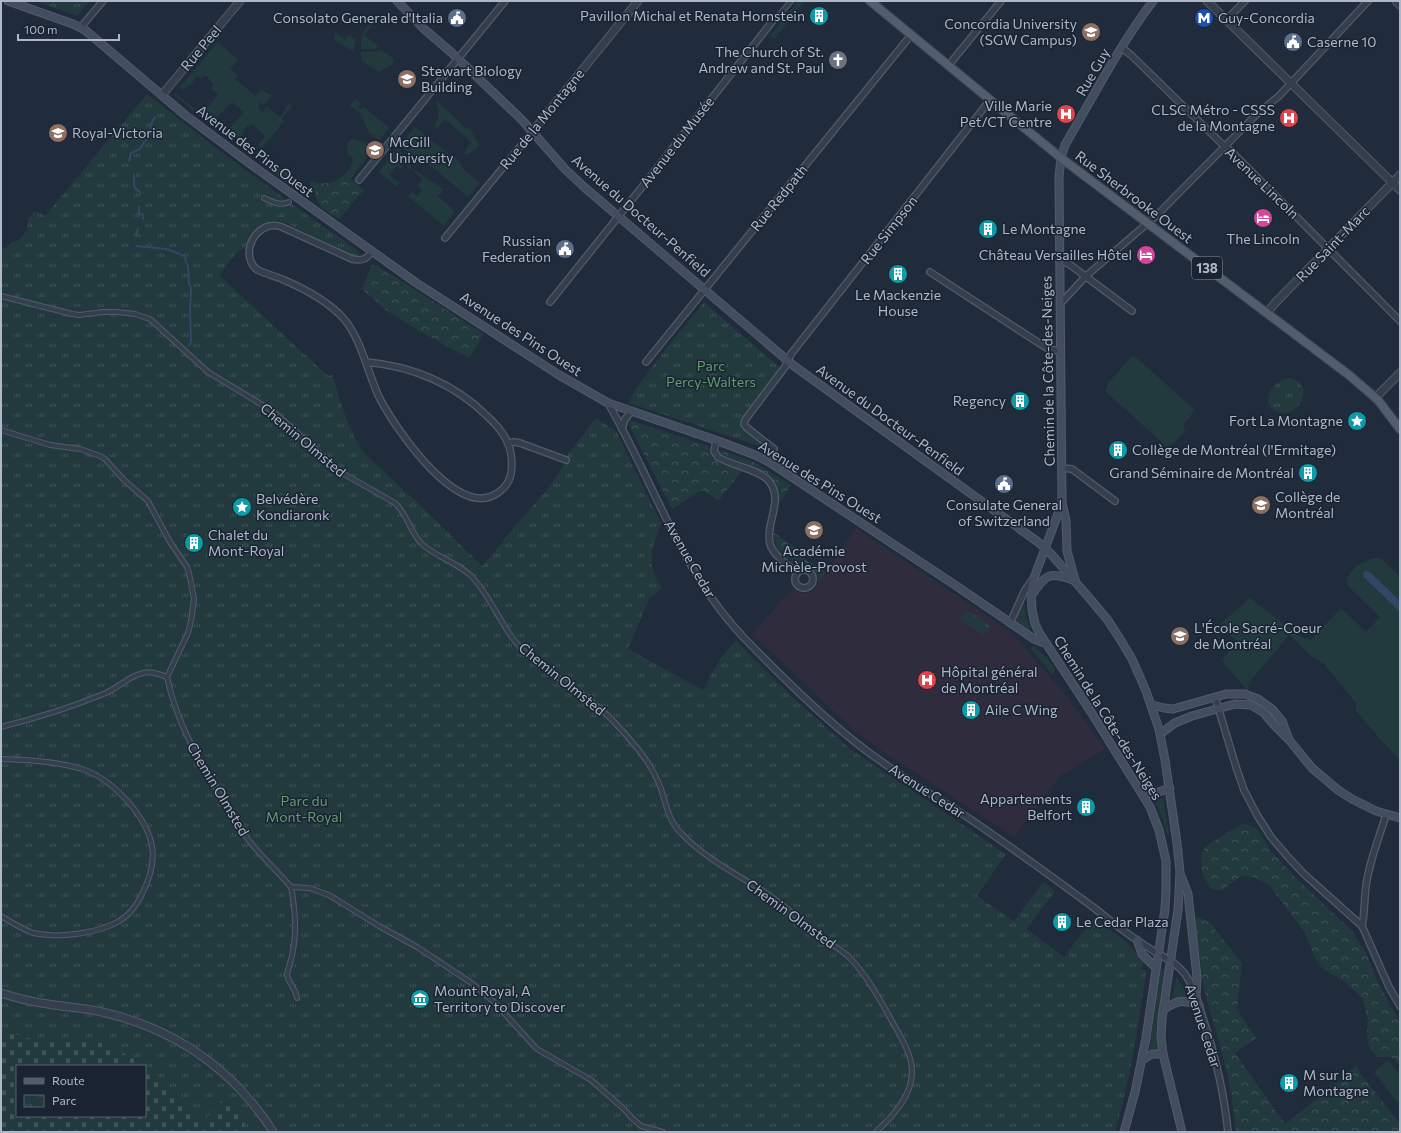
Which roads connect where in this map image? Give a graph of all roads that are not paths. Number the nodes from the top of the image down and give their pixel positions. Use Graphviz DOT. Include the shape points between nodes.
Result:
graph roads {
  1 [pos="8,1"];
  2 [pos="103,1"];
  3 [pos="240,1"];
  4 [pos="397,1"];
  5 [pos="505,1"];
  6 [pos="638,1"];
  7 [pos="791,1"];
  8 [pos="1001,1"];
  9 [pos="1153,1"];
  10 [pos="1207,1"];
  11 [pos="1245,1"];
  12 [pos="1368,1"];
  13 [pos="1396,1"];
  14 [pos="872,2"];
  15 [pos="1400,5"];
  16 [pos="775,18"];
  17 [pos="1226,20"];
  18 [pos="81,27"];
  19 [pos="911,35"];
  20 [pos="1122,48"];
  21 [pos="458,59"];
  22 [pos="948,66"];
  23 [pos="1291,84"];
  24 [pos="162,95"];
  25 [pos="990,100"];
  26 [pos="533,131"];
  27 [pos="1226,146"];
  28 [pos="1061,158"];
  29 [pos="1400,176"];
  30 [pos="359,180"];
  31 [pos="1393,183"];
  32 [pos="1400,190"];
  33 [pos="264,198"];
  34 [pos="288,202"];
  35 [pos="618,216"];
  36 [pos="1147,224"];
  37 [pos="445,238"];
  38 [pos="1329,248"];
  39 [pos="372,251"];
  40 [pos="1060,261"];
  41 [pos="930,272"];
  42 [pos="1086,276"];
  43 [pos="705,290"];
  44 [pos="1,296"];
  45 [pos="550,302"];
  46 [pos="1060,304"];
  47 [pos="1132,311"];
  48 [pos="1267,313"];
  49 [pos="1400,321"];
  50 [pos="1060,351"];
  51 [pos="788,360"];
  52 [pos="366,362"];
  53 [pos="646,362"];
  54 [pos="1400,373"];
  55 [pos="1375,398"];
  56 [pos="608,403"];
  57 [pos="631,412"];
  58 [pos="622,429"];
  59 [pos="1400,429"];
  60 [pos="1,430"];
  61 [pos="716,441"];
  62 [pos="508,443"];
  63 [pos="566,460"];
  64 [pos="769,462"];
  65 [pos="1062,468"];
  66 [pos="1115,501"];
  67 [pos="1062,503"];
  68 [pos="1044,548"];
  69 [pos="797,573"];
  70 [pos="1034,578"];
  71 [pos="1075,580"];
  72 [pos="1031,596"];
  73 [pos="1010,623"];
  74 [pos="1047,644"];
  75 [pos="167,677"];
  76 [pos="1215,697"];
  77 [pos="1152,705"];
  78 [pos="1219,708"];
  79 [pos="1,727"];
  80 [pos="1160,734"];
  81 [pos="1290,741"];
  82 [pos="1,759"];
  83 [pos="1170,788"];
  84 [pos="1142,794"];
  85 [pos="1386,815"];
  86 [pos="1400,818"];
  87 [pos="1180,872"];
  88 [pos="291,887"];
  89 [pos="1,916"];
  90 [pos="1362,926"];
  91 [pos="1137,940"];
  92 [pos="1158,953"];
  93 [pos="1170,960"];
  94 [pos="1156,968"];
  95 [pos="1,990"];
  96 [pos="1,993"];
  97 [pos="1196,996"];
  98 [pos="297,998"];
  99 [pos="1199,1005"];
  100 [pos="1400,1006"];
  101 [pos="1163,1010"];
  102 [pos="182,1042"];
  103 [pos="1163,1054"];
  104 [pos="1142,1060"];
  105 [pos="273,1132"];
  106 [pos="663,1132"];
  107 [pos="876,1132"];
  108 [pos="1124,1132"];
  109 [pos="1182,1132"];
  110 [pos="1228,1132"];
  1 -- 18 [label="main road, Avenue des Pins Ouest"];
  2 -- 18 [label="street"];
  3 -- 24 [label="street, Rue Peel"];
  4 -- 21 [label="main road, Avenue du Docteur-Penfield"];
  5 -- 21 [label="street"];
  6 -- 26 [label="street, Rue de la Montagne"];
  7 -- 16 [label="street, Avenue du Musée"];
  8 -- 22 [label="street"];
  9 -- 20 [label="main road, Rue Guy"];
  10 -- 17 [label="street"];
  11 -- 17 [label="street"];
  12 -- 23 [label="street"];
  13 -- 15 [label="street"];
  14 -- 19 [label="main road, Rue Sherbrooke Ouest / 138"];
  16 -- 35 [label="street, Avenue du Musée"];
  17 -- 23 [label="street"];
  18 -- 24 [label="main road, Avenue des Pins Ouest"];
  19 -- 22 [label="main road, Rue Sherbrooke Ouest / 138"];
  19 -- 43 [label="street, Rue Redpath"];
  20 -- 27 [label="street, Avenue Lincoln"];
  20 -- 28 [label="main road, Rue Guy" via="1065,145"];
  21 -- 26 [label="main road, Avenue du Docteur-Penfield"];
  21 -- 30 [label="street"];
  22 -- 25 [label="main road, Rue Sherbrooke Ouest / 138"];
  23 -- 27 [label="street"];
  23 -- 31 [label="street"];
  24 -- 39 [label="main road, Avenue des Pins Ouest" via="247,162"];
  25 -- 28 [label="main road, Rue Sherbrooke Ouest / 138"];
  25 -- 51 [label="street, Rue Simpson"];
  26 -- 35 [label="main road, Avenue du Docteur-Penfield" via="572,176"];
  26 -- 37 [label="street, Rue de la Montagne"];
  27 -- 36 [label="street"];
  27 -- 38 [label="street, Avenue Lincoln"];
  28 -- 36 [label="main road, Rue Sherbrooke Ouest / 138"];
  28 -- 40 [label="main road, Chemin de la Côte-des-Neiges"];
  29 -- 31 [label="street, Rue Saint-Marc"];
  31 -- 32 [label="street"];
  31 -- 38 [label="street, Rue Saint-Marc"];
  33 -- 34 [label="street" via="280,204"];
  35 -- 43 [label="main road, Avenue du Docteur-Penfield"];
  35 -- 45 [label="street, Avenue du Musée"];
  36 -- 42 [label="street"];
  36 -- 48 [label="main road, Rue Sherbrooke Ouest / 138"];
  38 -- 48 [label="street, Rue Saint-Marc"];
  38 -- 49 [label="street, Avenue Lincoln"];
  39 -- 52 [label="street" via="364,260 352,259 274,225 261,230 255,236 249,252 251,263 256,269 308,292 342,316"];
  39 -- 56 [label="main road, Avenue des Pins Ouest" via="415,282 559,375"];
  40 -- 42 [label="street"];
  40 -- 46 [label="main road, Chemin de la Côte-des-Neiges"];
  41 -- 50 [label="street" via="1048,349"];
  42 -- 46 [label="street"];
  42 -- 47 [label="street"];
  43 -- 51 [label="main road, Avenue du Docteur-Penfield"];
  43 -- 53 [label="street, Rue Redpath"];
  44 -- 107 [label="street, Chemin Olmsted" via="72,314 117,312 150,319 208,372 274,412 337,470 395,503 423,545 456,564 482,588 521,647 593,703 636,747 657,780 670,817 680,833 712,860 778,901 845,953 873,988 905,1047 912,1072 902,1102 892,1117"];
  46 -- 50 [label="main road, Chemin de la Côte-des-Neiges"];
  48 -- 55 [label="main road, Rue Sherbrooke Ouest / 138"];
  50 -- 65 [label="main road, Chemin de la Côte-des-Neiges"];
  51 -- 64 [label="street, Rue Simpson" via="744,421 746,427 774,449"];
  51 -- 68 [label="main road, Avenue du Docteur-Penfield"];
  52 -- 62 [label="street" via="403,368 444,384 483,412 503,433"];
  52 -- 62 [label="street" via="383,404 409,443 441,478 462,494 485,499 496,495 505,487 512,472"];
  54 -- 55 [label="street"];
  55 -- 59 [label="main road, Rue Sherbrooke Ouest / 138"];
  56 -- 57 [label="main road, Avenue des Pins Ouest"];
  56 -- 58 [label="street, Avenue Cedar"];
  57 -- 58 [label="street" via="625,419"];
  57 -- 61 [label="main road, Avenue des Pins Ouest"];
  58 -- 91 [label="street, Avenue Cedar" via="692,568 717,605 750,644 822,714 859,745 1008,845"];
  60 -- 75 [label="street" via="50,445 80,449 100,456 148,501 189,573 194,599 191,621"];
  61 -- 64 [label="main road, Avenue des Pins Ouest"];
  61 -- 69 [label="street" via="714,451 718,457 760,475 770,483 775,504 769,531 771,545 776,555"];
  62 -- 63 [label="street" via="520,443"];
  64 -- 73 [label="main road, Avenue des Pins Ouest"];
  65 -- 66 [label="street" via="1072,469"];
  65 -- 67 [label="main road, Chemin de la Côte-des-Neiges"];
  67 -- 68 [label="main road, Chemin de la Côte-des-Neiges"];
  67 -- 71 [label="main road" via="1066,520 1067,550"];
  68 -- 70 [label="main road, Chemin de la Côte-des-Neiges"];
  68 -- 71 [label="main road, Avenue du Docteur-Penfield"];
  70 -- 72 [label="main road, Chemin de la Côte-des-Neiges"];
  70 -- 73 [label="street, Chemin de la Côte-des-Neiges" via="1024,590"];
  71 -- 72 [label="main road" via="1058,575 1050,576 1041,582"];
  71 -- 77 [label="main road, Avenue du Docteur-Penfield" via="1102,612 1124,645"];
  72 -- 74 [label="main road, Chemin de la Côte-des-Neiges" via="1035,624"];
  73 -- 74 [label="main road, Avenue des Pins Ouest" via="1034,639"];
  74 -- 84 [label="main road, Chemin de la Côte-des-Neiges"];
  75 -- 79 [label="street" via="145,672 135,675 108,692 75,706"];
  75 -- 88 [label="street, Chemin Olmsted" via="183,728 197,756 249,841"];
  76 -- 77 [label="main road" via="1173,709"];
  76 -- 78 [label="street"];
  76 -- 81 [label="main road" via="1238,693 1262,701 1279,717"];
  77 -- 80 [label="main road, Avenue du Docteur-Penfield"];
  78 -- 80 [label="main road" via="1178,721"];
  78 -- 81 [label="main road" via="1239,704 1254,706"];
  78 -- 90 [label="street" via="1244,790 1271,837 1304,874"];
  80 -- 83 [label="main road, Avenue du Docteur-Penfield"];
  81 -- 85 [label="main road" via="1329,783 1357,802"];
  82 -- 89 [label="street" via="64,765 83,769 102,780 124,797 140,819 149,835 154,857 153,868 140,900 130,913 110,926 67,935 46,935 28,930"];
  83 -- 84 [label="main road"];
  83 -- 87 [label="main road, Avenue du Docteur-Penfield"];
  84 -- 92 [label="main road, Chemin de la Côte-des-Neiges" via="1159,830 1166,861 1165,904"];
  85 -- 86 [label="main road"];
  85 -- 90 [label="street" via="1372,858"];
  87 -- 93 [label="main road, Avenue du Docteur-Penfield"];
  87 -- 97 [label="main road" via="1188,894 1197,977"];
  88 -- 98 [label="street" via="295,930 294,948 287,974"];
  88 -- 106 [label="street" via="309,888 330,895 442,963 487,994 537,1048 591,1080 641,1126"];
  90 -- 100 [label="street"];
  91 -- 92 [label="street, Avenue Cedar"];
  91 -- 94 [label="main road" via="1142,954"];
  92 -- 93 [label="street, Avenue Cedar"];
  92 -- 94 [label="main road, Chemin de la Côte-des-Neiges"];
  93 -- 97 [label="street, Avenue Cedar" via="1185,975"];
  93 -- 101 [label="main road, Avenue du Docteur-Penfield"];
  94 -- 104 [label="main road, Chemin de la Côte-des-Neiges"];
  95 -- 102 [label="street" via="117,1012 169,1032"];
  96 -- 102 [label="street" via="34,1002 114,1015 154,1028"];
  97 -- 99 [label="street, Avenue Cedar"];
  99 -- 101 [label="main road" via="1180,1001"];
  99 -- 110 [label="street, Avenue Cedar" via="1219,1072"];
  101 -- 103 [label="main road, Avenue du Docteur-Penfield"];
  102 -- 105 [label="street" via="223,1072 253,1103"];
  103 -- 104 [label="main road" via="1152,1054"];
  103 -- 109 [label="main road, Avenue du Docteur-Penfield"];
  104 -- 108 [label="main road, Chemin de la Côte-des-Neiges"];
}
